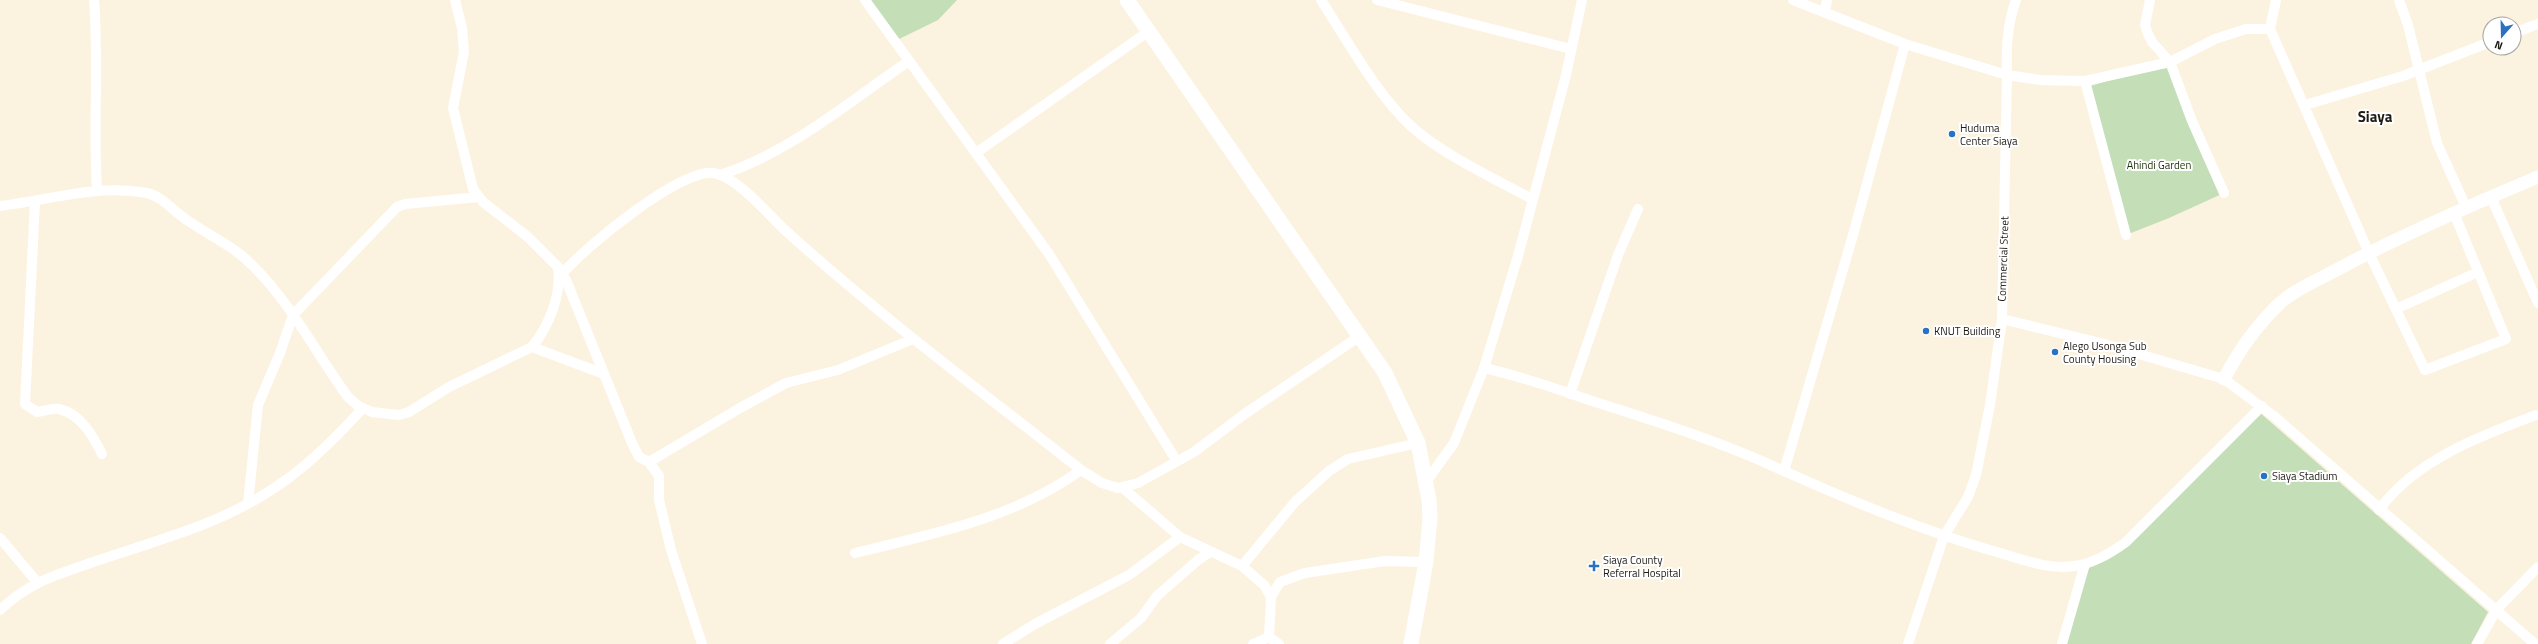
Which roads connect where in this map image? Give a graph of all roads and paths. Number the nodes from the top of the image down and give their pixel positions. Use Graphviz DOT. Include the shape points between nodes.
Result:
graph roads {
  1 [pos="94,0"];
  2 [pos="455,0"];
  3 [pos="864,0"];
  4 [pos="1127,0"];
  5 [pos="1321,0"];
  6 [pos="1377,0"];
  7 [pos="1582,0"];
  8 [pos="1793,0"];
  9 [pos="1828,0"];
  10 [pos="2016,0"];
  11 [pos="2150,0"];
  12 [pos="2276,0"];
  13 [pos="2399,0"];
  14 [pos="1825,11"];
  15 [pos="2538,24"];
  16 [pos="2270,29"];
  17 [pos="2522,30"];
  18 [pos="1149,31"];
  19 [pos="1905,44"];
  20 [pos="2482,45"];
  21 [pos="1572,50"];
  22 [pos="909,61"];
  23 [pos="2170,62"];
  24 [pos="2420,70"];
  25 [pos="2007,75"];
  26 [pos="2085,81"];
  27 [pos="2305,105"];
  28 [pos="976,153"];
  29 [pos="720,175"];
  30 [pos="2538,177"];
  31 [pos="97,189"];
  32 [pos="2224,193"];
  33 [pos="478,197"];
  34 [pos="2491,197"];
  35 [pos="1532,199"];
  36 [pos="34,202"];
  37 [pos="0,206"];
  38 [pos="2466,207"];
  39 [pos="1638,209"];
  40 [pos="2454,213"];
  41 [pos="2126,235"];
  42 [pos="2369,253"];
  43 [pos="560,270"];
  44 [pos="2478,272"];
  45 [pos="2538,303"];
  46 [pos="2396,309"];
  47 [pos="293,314"];
  48 [pos="2002,319"];
  49 [pos="1360,336"];
  50 [pos="913,339"];
  51 [pos="532,347"];
  52 [pos="1484,368"];
  53 [pos="604,374"];
  54 [pos="2224,379"];
  55 [pos="1570,394"];
  56 [pos="2262,406"];
  57 [pos="363,408"];
  58 [pos="2537,416"];
  59 [pos="1418,442"];
  60 [pos="102,454"];
  61 [pos="1176,460"];
  62 [pos="649,462"];
  63 [pos="1081,470"];
  64 [pos="1784,471"];
  65 [pos="1426,482"];
  66 [pos="1123,488"];
  67 [pos="248,504"];
  68 [pos="2379,510"];
  69 [pos="1944,536"];
  70 [pos="1180,537"];
  71 [pos="0,538"];
  72 [pos="1210,552"];
  73 [pos="855,553"];
  74 [pos="1426,562"];
  75 [pos="2085,564"];
  76 [pos="1242,566"];
  77 [pos="2538,567"];
  78 [pos="37,582"];
  79 [pos="1271,597"];
  80 [pos="2497,609"];
  81 [pos="0,610"];
  82 [pos="1269,637"];
  83 [pos="702,644"];
  84 [pos="1003,644"];
  85 [pos="1110,644"];
  86 [pos="1253,644"];
  87 [pos="1279,644"];
  88 [pos="1411,644"];
  89 [pos="1908,644"];
  90 [pos="2062,644"];
  91 [pos="2477,644"];
  92 [pos="2535,644"];
  1 -- 31 [label="street" via="97,98 94,148"];
  2 -- 33 [label="street" via="462,28 464,52 453,108 473,189"];
  3 -- 22 [label="street"];
  4 -- 18 [label="highway"];
  5 -- 35 [label="street" via="1363,65 1411,126 1440,147"];
  6 -- 21 [label="street"];
  7 -- 21 [label="street"];
  8 -- 14 [label="street"];
  9 -- 14 [label="street"];
  10 -- 25 [label="street, Commercial Street" via="2010,17 2006,44"];
  11 -- 23 [label="street" via="2145,25 2152,42"];
  12 -- 16 [label="street"];
  13 -- 24 [label="street"];
  14 -- 19 [label="street"];
  15 -- 17 [label="street"];
  16 -- 23 [label="street" via="2246,28 2215,38"];
  16 -- 27 [label="street"];
  18 -- 28 [label="street"];
  18 -- 49 [label="highway"];
  19 -- 25 [label="street"];
  19 -- 64 [label="street"];
  20 -- 24 [label="street"];
  21 -- 35 [label="street"];
  22 -- 28 [label="street"];
  22 -- 29 [label="street" via="815,126 760,160"];
  23 -- 26 [label="street"];
  23 -- 32 [label="street" via="2192,121"];
  24 -- 27 [label="street"];
  24 -- 38 [label="street" via="2429,119 2437,143"];
  25 -- 26 [label="street" via="2040,80"];
  25 -- 48 [label="street, Commercial Street"];
  26 -- 41 [label="street"];
  27 -- 42 [label="street"];
  28 -- 61 [label="street" via="1050,254"];
  29 -- 43 [label="street" via="696,175 643,206"];
  29 -- 50 [label="street" via="740,188 793,238"];
  30 -- 34 [label="main road"];
  31 -- 36 [label="street"];
  31 -- 47 [label="street" via="149,194 160,198 177,214 252,264"];
  33 -- 43 [label="street" via="528,237"];
  33 -- 47 [label="street" via="397,207"];
  34 -- 38 [label="main road"];
  34 -- 45 [label="street"];
  35 -- 52 [label="street"];
  36 -- 37 [label="street"];
  36 -- 60 [label="street" via="24,404 37,412 58,409 73,414 92,435"];
  38 -- 40 [label="main road"];
  39 -- 55 [label="street" via="1618,255"];
  40 -- 42 [label="main road"];
  40 -- 44 [label="street"];
  42 -- 46 [label="street"];
  42 -- 54 [label="main road" via="2296,291 2280,303 2248,342"];
  43 -- 51 [label="street" via="561,283 558,295 539,339"];
  43 -- 53 [label="street"];
  44 -- 46 [label="street"];
  44 -- 46 [label="street" via="2506,339 2425,370"];
  47 -- 57 [label="street" via="348,397"];
  47 -- 67 [label="street" via="258,405"];
  48 -- 54 [label="street" via="2101,343"];
  48 -- 69 [label="street, Commercial Street" via="1980,461 1968,497"];
  49 -- 59 [label="highway" via="1395,391"];
  49 -- 61 [label="street" via="1246,413 1194,452"];
  50 -- 62 [label="street" via="838,370 786,383"];
  50 -- 63 [label="street"];
  51 -- 53 [label="street"];
  51 -- 57 [label="street" via="448,387 409,412 388,415"];
  52 -- 55 [label="street"];
  52 -- 65 [label="street" via="1454,443"];
  53 -- 62 [label="street" via="632,443 642,460"];
  54 -- 56 [label="street"];
  55 -- 64 [label="street" via="1722,443"];
  56 -- 68 [label="street"];
  56 -- 75 [label="street" via="2126,542 2108,554"];
  57 -- 67 [label="street" via="300,472"];
  58 -- 68 [label="street" via="2481,437 2414,474 2391,493"];
  59 -- 65 [label="highway"];
  59 -- 76 [label="street" via="1348,459 1329,470 1295,502"];
  61 -- 66 [label="street" via="1138,483"];
  62 -- 83 [label="street" via="659,476 659,500 671,550"];
  63 -- 66 [label="street" via="1102,483"];
  63 -- 73 [label="street" via="1052,489 987,518"];
  64 -- 69 [label="street" via="1875,511"];
  65 -- 74 [label="highway" via="1430,518"];
  66 -- 70 [label="street"];
  67 -- 78 [label="street" via="203,524 60,571"];
  68 -- 80 [label="street"];
  69 -- 75 [label="street" via="2035,563 2058,567"];
  69 -- 89 [label="street, Commercial Street"];
  70 -- 72 [label="street"];
  70 -- 84 [label="street" via="1129,575 1035,624"];
  71 -- 78 [label="street"];
  72 -- 76 [label="street"];
  72 -- 85 [label="street" via="1157,596 1141,618"];
  74 -- 79 [label="street" via="1385,562 1305,573 1280,582"];
  74 -- 88 [label="highway"];
  75 -- 90 [label="street"];
  76 -- 79 [label="street" via="1264,585"];
  77 -- 80 [label="street"];
  78 -- 81 [label="street"];
  79 -- 82 [label="street"];
  80 -- 91 [label="street"];
  80 -- 92 [label="street"];
  82 -- 86 [label="street"];
  82 -- 87 [label="street"];
}
